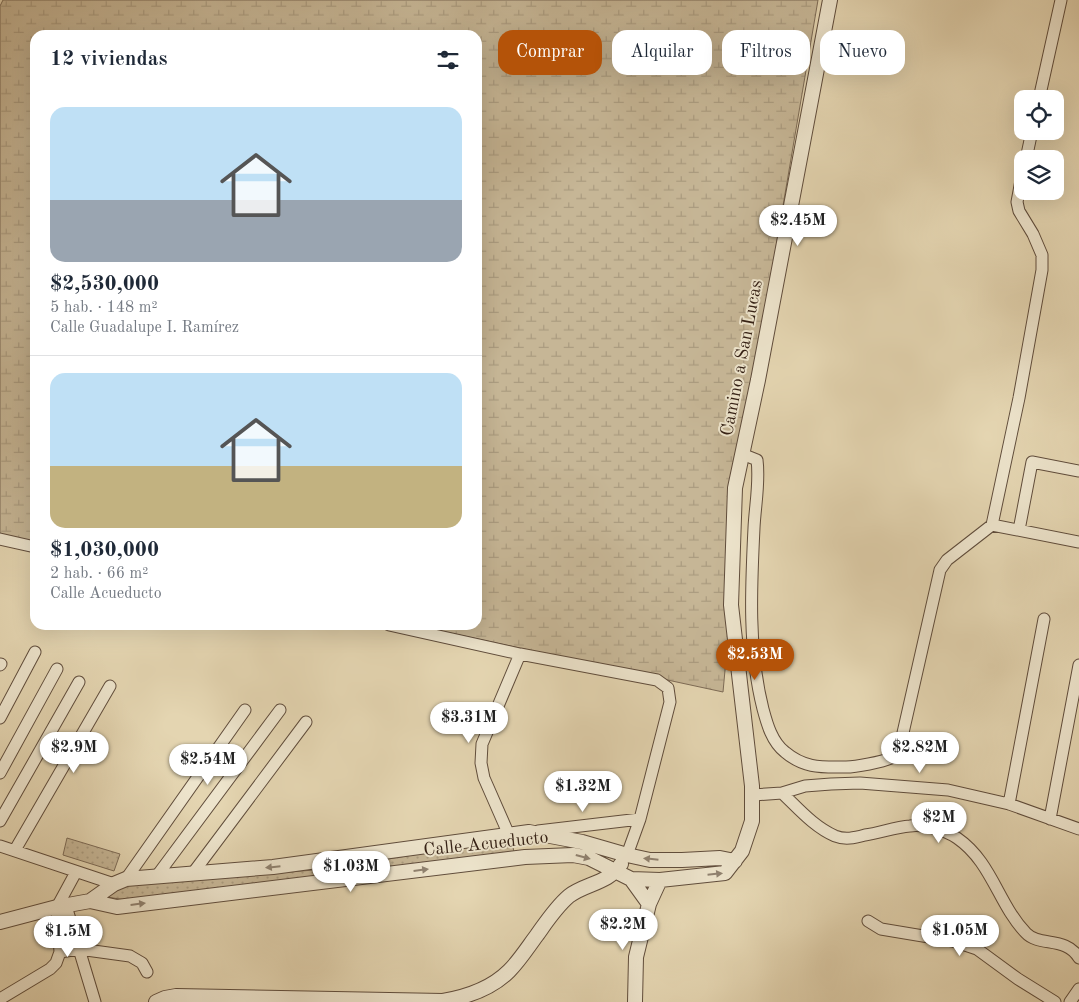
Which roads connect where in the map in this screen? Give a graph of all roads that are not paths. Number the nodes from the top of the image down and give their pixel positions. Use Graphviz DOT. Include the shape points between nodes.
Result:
graph roads {
  1 [pos="830,0"];
  2 [pos="1061,0"];
  3 [pos="1041,90"];
  4 [pos="1017,200"];
  5 [pos="742,454"];
  6 [pos="1079,471"];
  7 [pos="992,525"];
  8 [pos="1018,530"];
  9 [pos="0,539"];
  10 [pos="1079,542"];
  11 [pos="30,546"];
  12 [pos="1044,619"];
  13 [pos="412,630"];
  14 [pos="35,652"];
  15 [pos="520,654"];
  16 [pos="1079,665"];
  17 [pos="57,669"];
  18 [pos="79,682"];
  19 [pos="110,686"];
  20 [pos="245,710"];
  21 [pos="280,710"];
  22 [pos="0,718"];
  23 [pos="306,722"];
  24 [pos="0,773"];
  25 [pos="782,793"];
  26 [pos="753,795"];
  27 [pos="1009,804"];
  28 [pos="640,819"];
  29 [pos="1050,819"];
  30 [pos="0,821"];
  31 [pos="1079,829"];
  32 [pos="518,834"];
  33 [pos="0,846"];
  34 [pos="15,850"];
  35 [pos="627,855"];
  36 [pos="525,857"];
  37 [pos="682,860"];
  38 [pos="735,861"];
  39 [pos="616,871"];
  40 [pos="76,872"];
  41 [pos="193,873"];
  42 [pos="156,877"];
  43 [pos="681,877"];
  44 [pos="630,879"];
  45 [pos="660,880"];
  46 [pos="120,882"];
  47 [pos="90,901"];
  48 [pos="649,904"];
  49 [pos="62,906"];
  50 [pos="868,921"];
  51 [pos="0,922"];
  52 [pos="79,949"];
  53 [pos="60,952"];
  54 [pos="1079,958"];
  55 [pos="147,972"];
  56 [pos="1079,989"];
  57 [pos="0,999"];
  58 [pos="316,1000"];
  59 [pos="463,1000"];
  60 [pos="95,1002"];
  61 [pos="156,1002"];
  62 [pos="635,1002"];
  63 [pos="1055,1002"];
  64 [pos="1070,1002"];
  1 -- 5 [label="street, Camino a San Lucas"];
  2 -- 3 [label="street"];
  4 -- 7 [label="street" via="1019,211 1034,234 1042,255 1042,270"];
  5 -- 7 [label="street" via="757,460 758,470 751,597 758,690 769,728 784,752 817,767 850,767 892,758 896,754 940,570 947,560"];
  5 -- 26 [label="street, Camino a San Lucas" via="735,488 731,605"];
  6 -- 8 [label="street" via="1032,462"];
  7 -- 8 [label="street"];
  8 -- 10 [label="street"];
  9 -- 11 [label="street"];
  12 -- 27 [label="street"];
  13 -- 15 [label="street"];
  14 -- 22 [label="street"];
  15 -- 28 [label="street" via="657,680 668,688 670,702"];
  15 -- 32 [label="street" via="482,744 481,763 484,778"];
  16 -- 29 [label="street"];
  17 -- 24 [label="street"];
  18 -- 30 [label="street"];
  19 -- 34 [label="street"];
  20 -- 46 [label="street"];
  21 -- 42 [label="street"];
  23 -- 41 [label="street"];
  25 -- 26 [label="street"];
  25 -- 27 [label="street" via="805,786 860,783 948,790"];
  25 -- 54 [label="street" via="818,827 836,836 848,839 910,826 941,830 956,838 981,860 1027,935 1067,946"];
  26 -- 38 [label="street, Camino a San Lucas" via="752,821 742,851"];
  27 -- 29 [label="street"];
  28 -- 32 [label="street, Calle Acueducto"];
  28 -- 35 [label="street"];
  29 -- 31 [label="street"];
  32 -- 35 [label="street, Calle Acueducto" via="582,842"];
  32 -- 36 [label="street"];
  32 -- 41 [label="street, Calle Acueducto, one-way" via="273,867"];
  33 -- 34 [label="street"];
  34 -- 40 [label="street"];
  37 -- 35 [label="street, Calle Acueducto, one-way" via="650,860"];
  35 -- 39 [label="street"];
  36 -- 39 [label="street, Calle Acueducto, one-way" via="573,855 589,858"];
  47 -- 36 [label="street, Calle Acueducto, one-way" via="117,907"];
  37 -- 38 [label="street, Calle Acueducto" via="720,858"];
  37 -- 43 [label="street"];
  43 -- 38 [label="street, one-way" via="725,873"];
  39 -- 44 [label="street, Calle Acueducto"];
  39 -- 59 [label="street" via="572,894 557,907 508,972"];
  40 -- 46 [label="street"];
  40 -- 49 [label="street"];
  41 -- 42 [label="street, Calle Acueducto"];
  42 -- 46 [label="street, Calle Acueducto"];
  43 -- 45 [label="street"];
  44 -- 45 [label="street"];
  44 -- 48 [label="street"];
  45 -- 48 [label="street"];
  46 -- 47 [label="street, Calle Acueducto"];
  47 -- 49 [label="street, Calle Acueducto"];
  48 -- 62 [label="street" via="636,957"];
  49 -- 51 [label="street, Calle Acueducto"];
  49 -- 52 [label="street"];
  49 -- 53 [label="street"];
  50 -- 63 [label="street" via="881,929 953,941 977,949"];
  52 -- 53 [label="street"];
  52 -- 55 [label="street" via="130,956 142,963"];
  52 -- 60 [label="street"];
  53 -- 57 [label="street" via="50,970"];
  56 -- 64 [label="street"];
  58 -- 59 [label="street"];
  58 -- 61 [label="street" via="176,996"];
}
